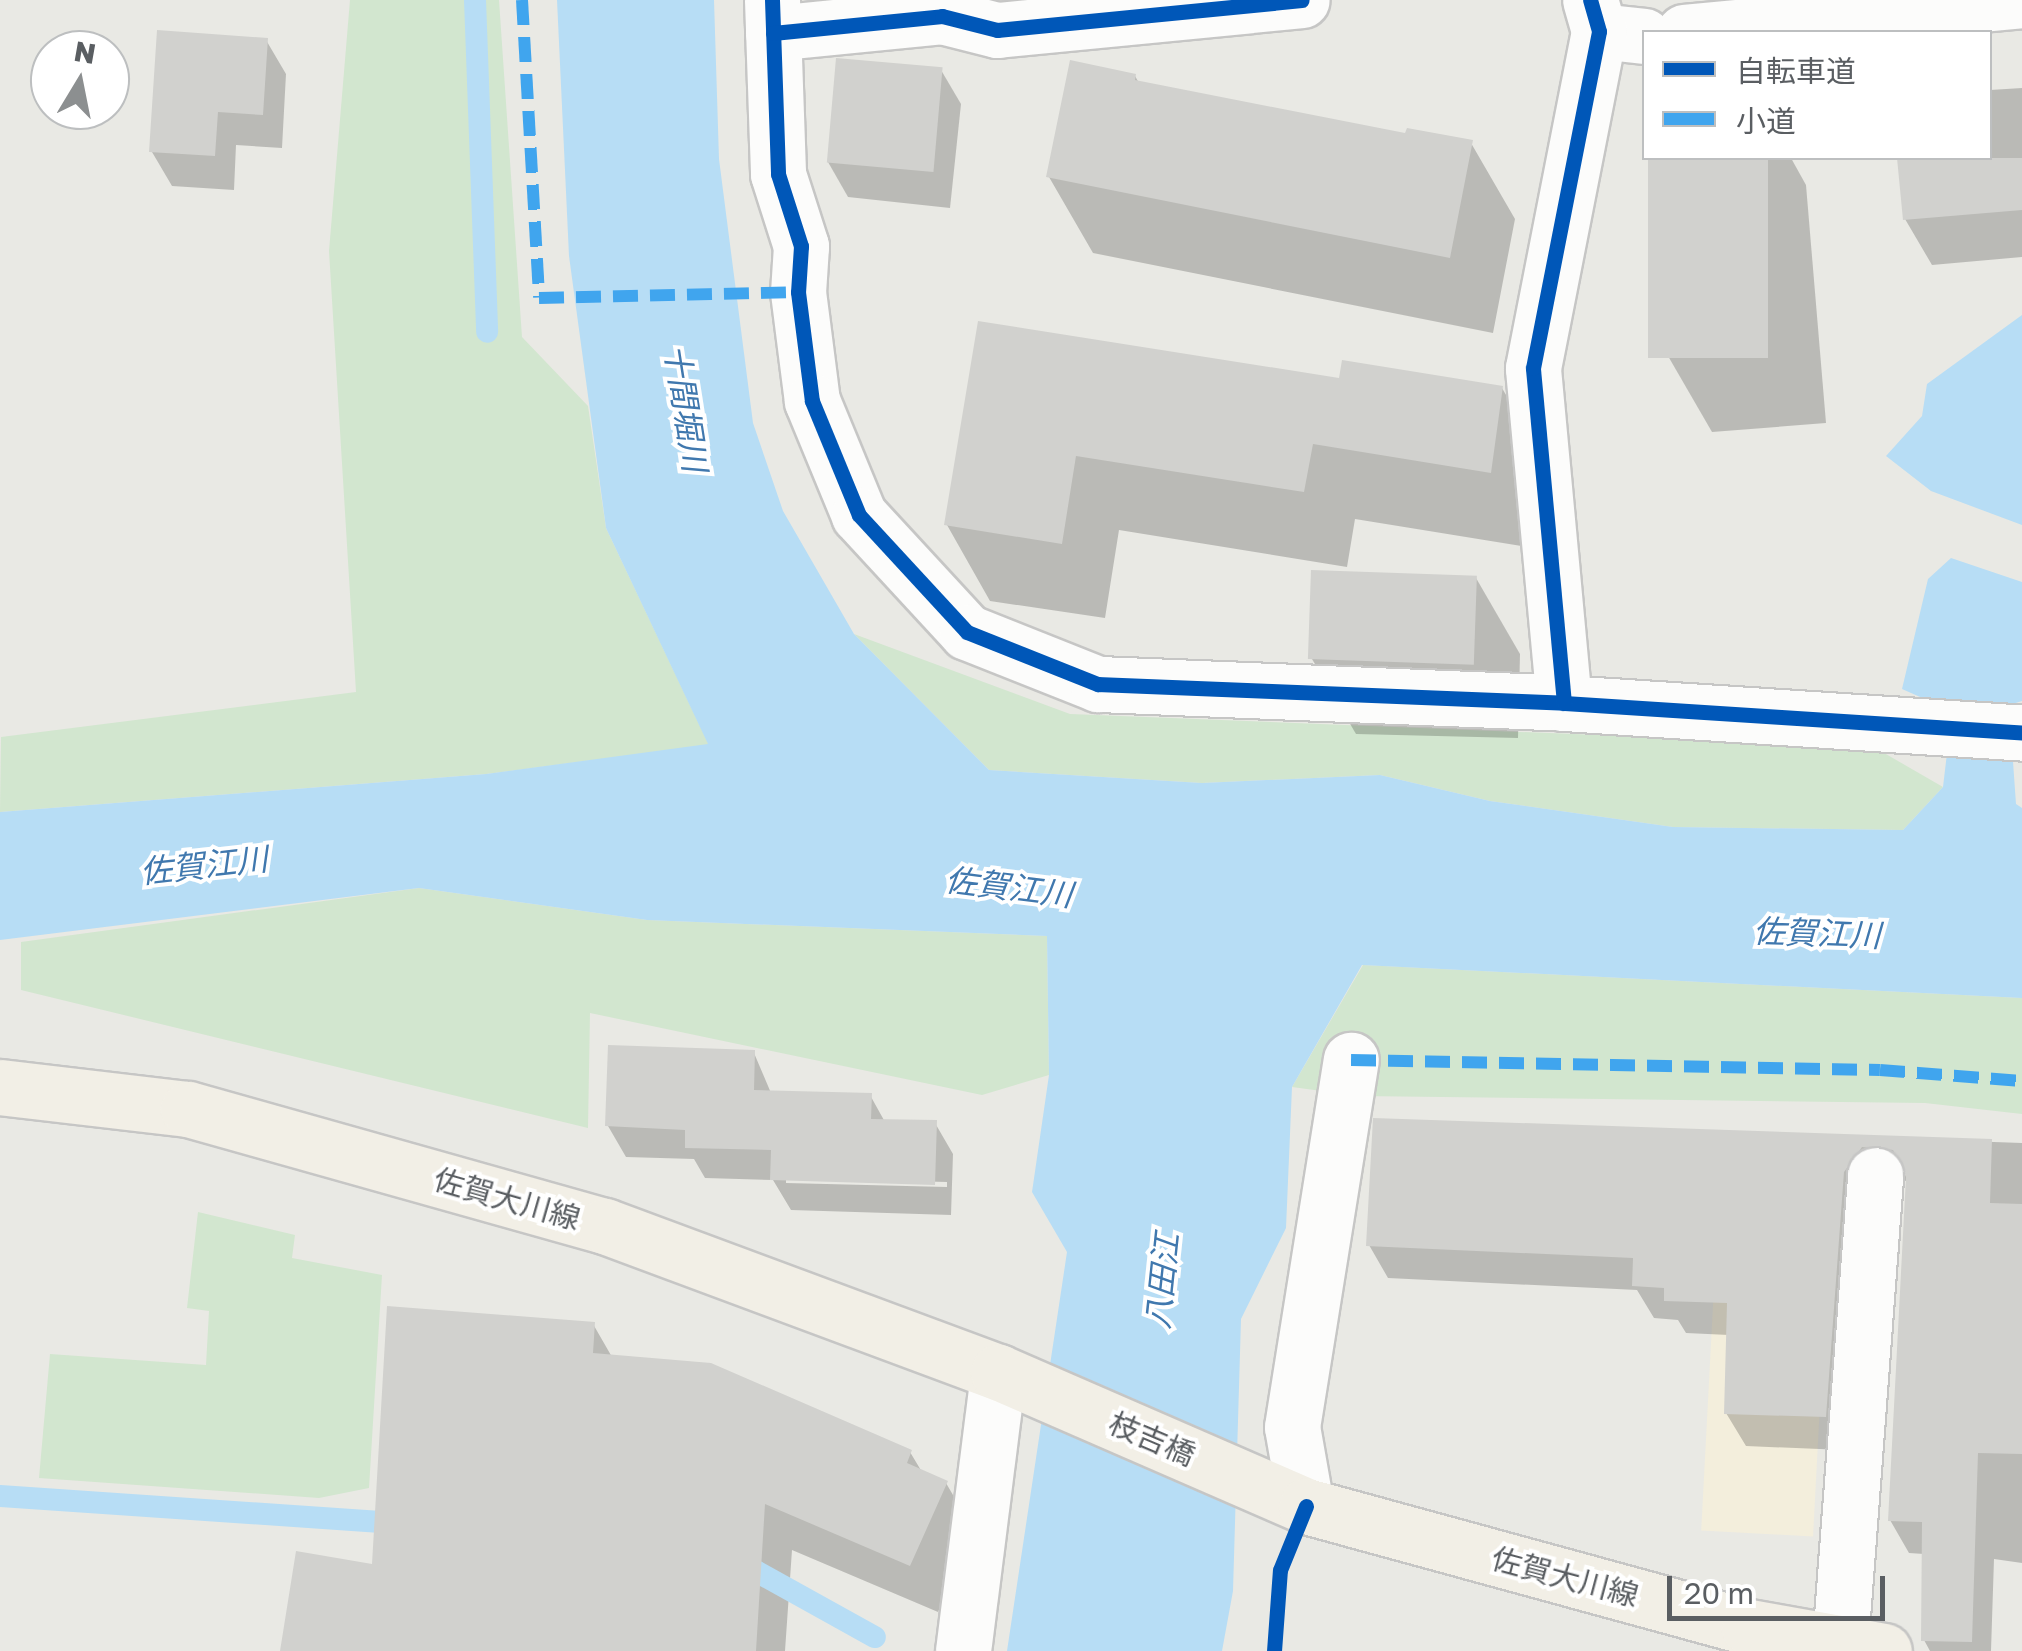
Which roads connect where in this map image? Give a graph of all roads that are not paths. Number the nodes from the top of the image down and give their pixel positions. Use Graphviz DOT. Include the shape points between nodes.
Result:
graph roads {
  1 [pos="1302,0"];
  2 [pos="2022,0"];
  3 [pos="772,16"];
  4 [pos="1611,22"];
  5 [pos="1705,30"];
  6 [pos="1564,703"];
  7 [pos="2022,733"];
  8 [pos="1351,1060"];
  9 [pos="0,1086"];
  10 [pos="1875,1175"];
  11 [pos="998,1372"];
  12 [pos="1306,1506"];
  13 [pos="1862,1647"];
  14 [pos="963,1651"];
  1 -- 3 [label="street" via="997,30 942,16"];
  2 -- 5 [label="street"];
  3 -- 6 [label="street" via="778,174 801,246 798,292 812,401 859,515 967,632 1098,684"];
  4 -- 6 [label="street" via="1533,368"];
  6 -- 7 [label="street"];
  8 -- 12 [label="street" via="1292,1427"];
  9 -- 11 [label="main road, 佐賀大川線" via="188,1109 586,1221"];
  10 -- 13 [label="street"];
  11 -- 12 [label="main road, 枝吉橋"];
  11 -- 14 [label="street"];
  12 -- 13 [label="main road, 佐賀大川線" via="1749,1627"];
}
